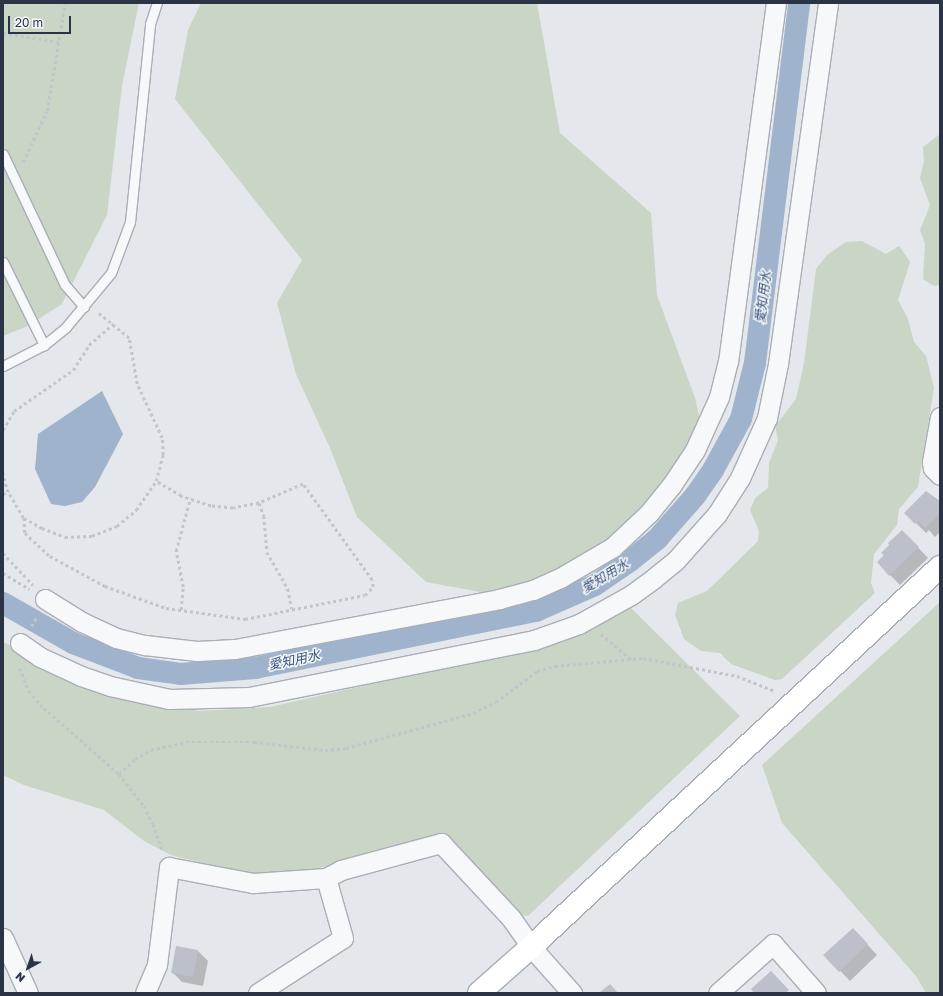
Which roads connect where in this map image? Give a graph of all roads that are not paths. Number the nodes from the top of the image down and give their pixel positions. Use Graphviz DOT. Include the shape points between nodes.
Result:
graph roads {
  1 [pos="157,3"];
  2 [pos="776,3"];
  3 [pos="828,3"];
  4 [pos="3,154"];
  5 [pos="3,262"];
  6 [pos="85,306"];
  7 [pos="44,345"];
  8 [pos="3,366"];
  9 [pos="940,417"];
  10 [pos="940,475"];
  11 [pos="940,567"];
  12 [pos="43,605"];
  13 [pos="20,643"];
  14 [pos="326,878"];
  15 [pos="3,938"];
  16 [pos="532,947"];
  17 [pos="28,993"];
  18 [pos="145,993"];
  19 [pos="258,993"];
  20 [pos="479,993"];
  21 [pos="572,993"];
  22 [pos="718,993"];
  23 [pos="816,993"];
  1 -- 6 [label="lane" via="150,24 130,222 111,273"];
  2 -- 12 [label="street" via="728,362 719,398 695,450 671,486 644,518 613,547 560,578 533,590 499,599 235,649 197,651 145,645 116,638"];
  3 -- 13 [label="street" via="773,396 756,445 717,514 676,560 631,595 579,624 534,640 249,697 169,699 110,686 40,657"];
  4 -- 6 [label="lane" via="65,285"];
  5 -- 7 [label="lane"];
  6 -- 7 [label="lane" via="66,327"];
  7 -- 8 [label="lane"];
  9 -- 10 [label="street" via="932,462 933,468"];
  11 -- 16 [label="street"];
  14 -- 16 [label="street" via="341,870 442,843 511,918"];
  14 -- 18 [label="street" via="253,883 169,867 157,965"];
  14 -- 19 [label="street" via="343,938"];
  15 -- 17 [label="street"];
  16 -- 20 [label="street"];
  16 -- 21 [label="street"];
  22 -- 23 [label="street" via="773,944"];
}
